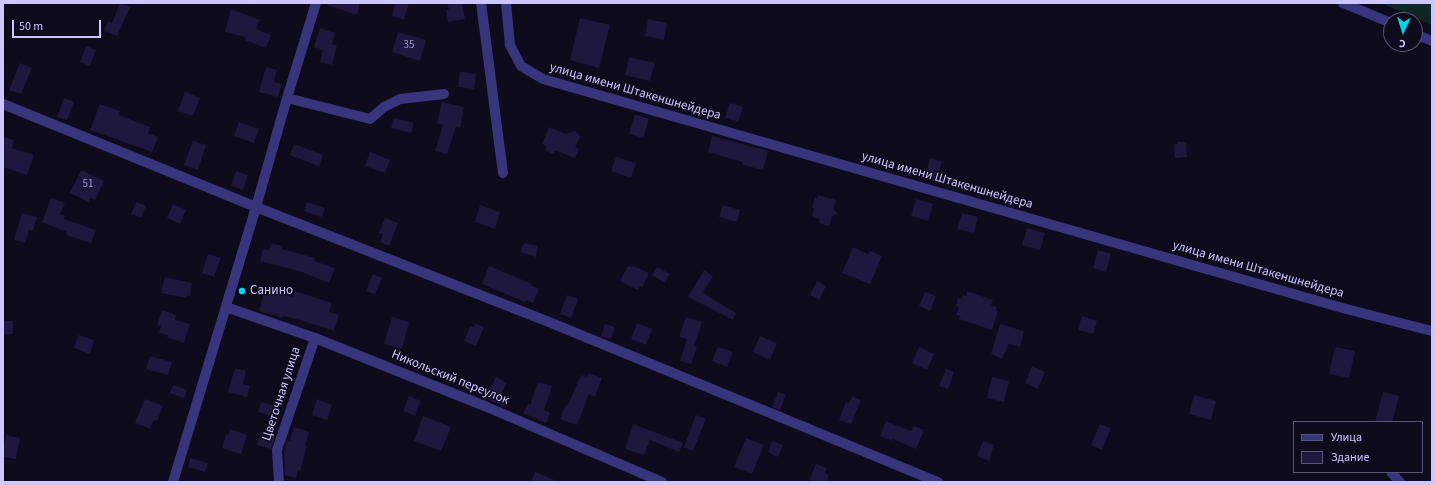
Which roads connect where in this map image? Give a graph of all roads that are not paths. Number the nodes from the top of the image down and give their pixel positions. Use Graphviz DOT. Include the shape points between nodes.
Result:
graph roads {
  1 [pos="316,3"];
  2 [pos="481,3"];
  3 [pos="506,3"];
  4 [pos="1343,3"];
  5 [pos="1383,20"];
  6 [pos="444,94"];
  7 [pos="287,98"];
  8 [pos="3,104"];
  9 [pos="503,173"];
  10 [pos="256,207"];
  11 [pos="226,307"];
  12 [pos="1432,331"];
  13 [pos="315,338"];
  14 [pos="1392,473"];
  15 [pos="173,482"];
  16 [pos="279,482"];
  17 [pos="662,482"];
  18 [pos="938,482"];
  19 [pos="1400,482"];
  1 -- 7 [label="street"];
  2 -- 9 [label="street"];
  3 -- 12 [label="street, улица имени Штакеншнейдера" via="510,45 521,66 543,79 1346,309"];
  4 -- 5 [label="street"];
  6 -- 7 [label="street" via="400,99 370,118"];
  7 -- 10 [label="street"];
  8 -- 10 [label="street"];
  10 -- 11 [label="street"];
  10 -- 18 [label="street" via="548,322"];
  11 -- 13 [label="street, Никольский переулок"];
  11 -- 15 [label="street"];
  13 -- 16 [label="street, Цветочная улица" via="277,450"];
  13 -- 17 [label="street, Никольский переулок" via="487,406"];
  14 -- 19 [label="street"];
}
